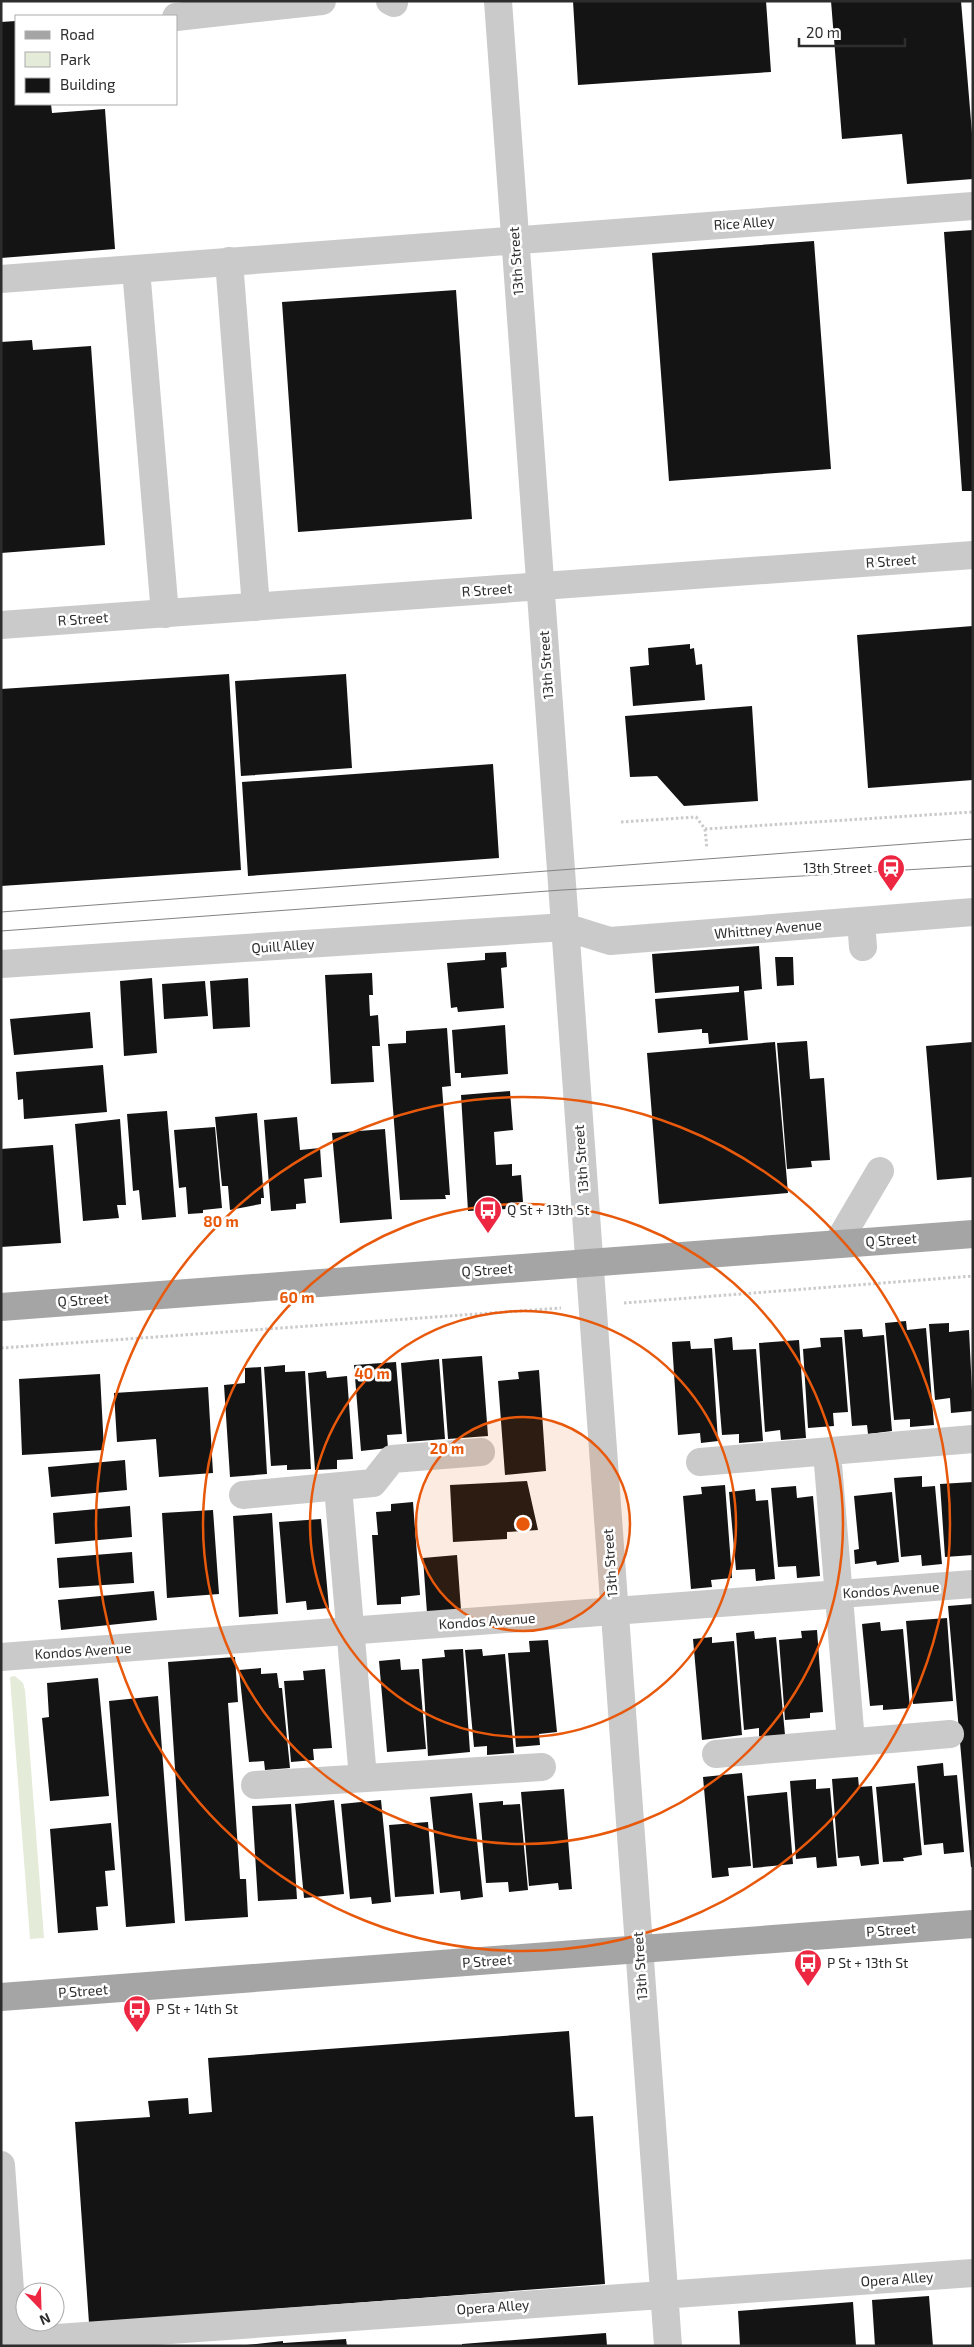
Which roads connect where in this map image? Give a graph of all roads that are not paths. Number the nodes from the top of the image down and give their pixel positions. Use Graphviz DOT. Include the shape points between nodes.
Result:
graph roads {
  1 [pos="498,1"];
  2 [pos="316,2"];
  3 [pos="178,16"];
  4 [pos="973,206"];
  5 [pos="515,240"];
  6 [pos="229,261"];
  7 [pos="136,269"];
  8 [pos="1,278"];
  9 [pos="973,556"];
  10 [pos="540,586"];
  11 [pos="256,607"];
  12 [pos="165,614"];
  13 [pos="1,625"];
  14 [pos="973,912"];
  15 [pos="565,927"];
  16 [pos="1,964"];
  17 [pos="880,1170"];
  18 [pos="973,1234"];
  19 [pos="837,1244"];
  20 [pos="589,1263"];
  21 [pos="1,1307"];
  22 [pos="973,1440"];
  23 [pos="481,1452"];
  24 [pos="827,1452"];
  25 [pos="700,1462"];
  26 [pos="338,1487"];
  27 [pos="243,1495"];
  28 [pos="973,1584"];
  29 [pos="840,1594"];
  30 [pos="614,1611"];
  31 [pos="350,1631"];
  32 [pos="1,1657"];
  33 [pos="950,1734"];
  34 [pos="851,1742"];
  35 [pos="716,1754"];
  36 [pos="542,1767"];
  37 [pos="363,1778"];
  38 [pos="255,1785"];
  39 [pos="973,1924"];
  40 [pos="638,1949"];
  41 [pos="1,1997"];
  42 [pos="1,2165"];
  43 [pos="973,2273"];
  44 [pos="665,2296"];
  45 [pos="10,2343"];
  46 [pos="668,2346"];
  1 -- 5 [label="street, 13th Street"];
  2 -- 3 [label="street"];
  4 -- 5 [label="street, Rice Alley"];
  5 -- 6 [label="street, Rice Alley"];
  5 -- 10 [label="street, 13th Street"];
  6 -- 7 [label="street, Rice Alley"];
  6 -- 11 [label="street"];
  7 -- 8 [label="street, Rice Alley"];
  7 -- 12 [label="street"];
  9 -- 10 [label="street, R Street"];
  10 -- 11 [label="street, R Street"];
  10 -- 15 [label="street, 13th Street"];
  11 -- 12 [label="street, R Street"];
  12 -- 13 [label="street, R Street"];
  14 -- 15 [label="street, Whittney Avenue" via="862,934 610,942"];
  15 -- 16 [label="street, Quill Alley"];
  15 -- 20 [label="street, 13th Street"];
  17 -- 19 [label="street"];
  18 -- 19 [label="main road, Q Street"];
  19 -- 20 [label="main road, Q Street"];
  20 -- 21 [label="main road, Q Street"];
  20 -- 30 [label="street, 13th Street"];
  22 -- 24 [label="street"];
  23 -- 26 [label="street" via="392,1459 373,1483"];
  24 -- 25 [label="street"];
  24 -- 29 [label="street"];
  26 -- 27 [label="street"];
  26 -- 31 [label="street"];
  28 -- 29 [label="street, Kondos Avenue"];
  29 -- 30 [label="street, Kondos Avenue"];
  29 -- 34 [label="street"];
  30 -- 31 [label="street, Kondos Avenue"];
  30 -- 40 [label="street, 13th Street"];
  31 -- 32 [label="street, Kondos Avenue"];
  31 -- 37 [label="street"];
  33 -- 34 [label="street"];
  34 -- 35 [label="street"];
  36 -- 37 [label="street"];
  37 -- 38 [label="street"];
  39 -- 40 [label="main road, P Street"];
  40 -- 41 [label="main road, P Street"];
  40 -- 44 [label="street, 13th Street"];
  42 -- 45 [label="street"];
  43 -- 44 [label="street, Opera Alley"];
  44 -- 45 [label="street, Opera Alley"];
  44 -- 46 [label="street, 13th Street"];
}
